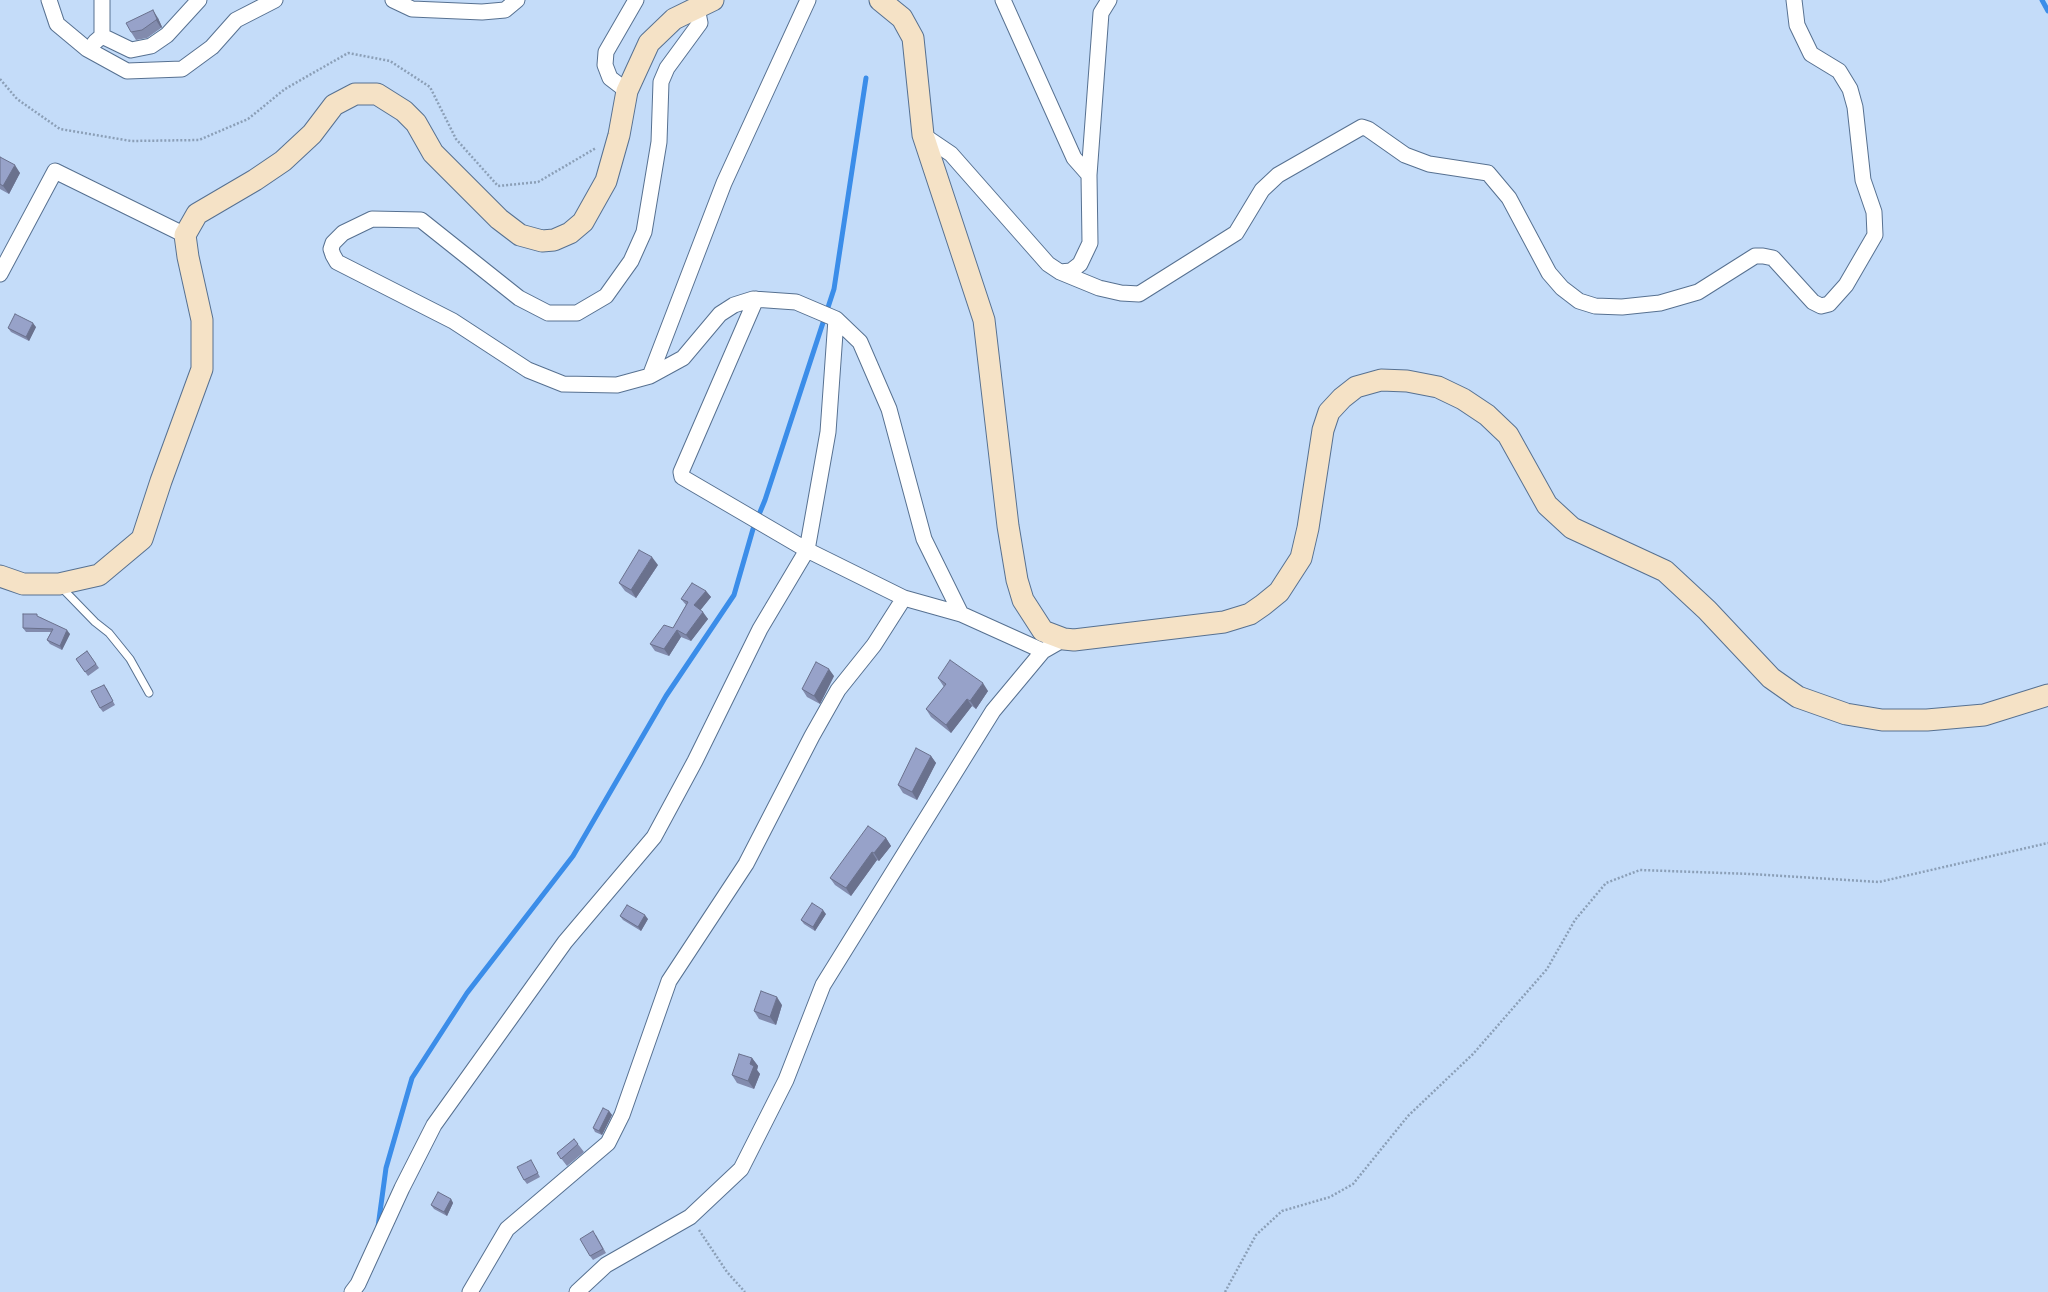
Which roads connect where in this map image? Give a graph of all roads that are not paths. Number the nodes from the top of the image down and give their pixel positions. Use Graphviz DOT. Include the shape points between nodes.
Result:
graph roads {
  1 [pos="49,0"];
  2 [pos="102,0"];
  3 [pos="199,0"];
  4 [pos="275,0"];
  5 [pos="393,0"];
  6 [pos="517,0"];
  7 [pos="636,0"];
  8 [pos="808,0"];
  9 [pos="880,0"];
  10 [pos="1003,0"];
  11 [pos="1109,0"];
  12 [pos="1794,0"];
  13 [pos="705,4"];
  14 [pos="1098,7"];
  15 [pos="102,36"];
  16 [pos="87,49"];
  17 [pos="627,91"];
  18 [pos="923,135"];
  19 [pos="1089,175"];
  20 [pos="186,234"];
  21 [pos="1,268"];
  22 [pos="1060,272"];
  23 [pos="756,299"];
  24 [pos="836,319"];
  25 [pos="650,376"];
  26 [pos="807,550"];
  27 [pos="0,576"];
  28 [pos="58,584"];
  29 [pos="904,598"];
  30 [pos="961,614"];
  31 [pos="1064,639"];
  32 [pos="1043,651"];
  33 [pos="149,693"];
  34 [pos="2048,695"];
  35 [pos="352,1292"];
  36 [pos="470,1292"];
  37 [pos="577,1292"];
  1 -- 16 [label="street" via="57,24"];
  2 -- 15 [label="street"];
  3 -- 15 [label="street" via="167,35 151,46 131,50"];
  4 -- 16 [label="street" via="236,20 212,47 182,69 127,71"];
  5 -- 6 [label="street" via="412,9 482,12 505,10"];
  7 -- 17 [label="street" via="606,52 605,65 610,78"];
  8 -- 25 [label="street" via="724,184"];
  9 -- 18 [label="main road" via="902,18 913,38"];
  10 -- 19 [label="street" via="1074,158"];
  11 -- 14 [label="street"];
  12 -- 22 [label="street" via="1798,25 1811,54 1839,71 1850,89 1855,107 1863,180 1874,212 1876,235 1846,285 1828,304 1821,306 1813,302 1773,258 1763,256 1755,256 1698,292 1660,303 1622,307 1579,301 1562,288 1549,272 1509,198 1488,173 1429,164 1405,155 1368,129 1362,128 1278,175 1262,190 1236,233 1139,294 1100,288"];
  13 -- 17 [label="main road" via="674,19 649,43"];
  13 -- 25 [label="street" via="700,23 667,68 661,82 659,142 644,232 631,261 606,296 577,313 548,313 519,298 421,220 372,219 343,233 331,249 338,262 453,321 528,370 563,384 617,385"];
  14 -- 19 [label="street"];
  15 -- 16 [label="street"];
  17 -- 20 [label="main road" via="619,135 606,182 583,222 570,233 554,240 542,241 520,235 499,219 434,153 416,123 404,111 377,94 354,94 334,106 312,134 283,161 197,214"];
  18 -- 22 [label="street" via="951,154 1048,264"];
  18 -- 31 [label="main road" via="984,320 1007,518 1017,580 1023,600 1043,631"];
  19 -- 22 [label="street" via="1090,243 1080,264 1071,271"];
  20 -- 21 [label="street" via="55,171"];
  20 -- 28 [label="main road" via="188,257 202,320 202,369 142,539 98,575"];
  23 -- 24 [label="street" via="796,302"];
  23 -- 25 [label="street" via="734,305 720,314 683,358"];
  23 -- 26 [label="street" via="681,472 682,477"];
  24 -- 26 [label="street" via="828,432"];
  24 -- 30 [label="street" via="860,342 889,409 924,539"];
  26 -- 29 [label="street"];
  26 -- 35 [label="street" via="760,629 695,761 654,837 565,942 434,1125"];
  27 -- 28 [label="main road" via="23,584"];
  28 -- 33 [label="lane" via="109,633 130,659"];
  29 -- 30 [label="street"];
  29 -- 36 [label="street" via="874,645 838,690 746,864 669,981 622,1115 608,1143 507,1229"];
  30 -- 32 [label="street"];
  31 -- 32 [label="street"];
  31 -- 34 [label="main road" via="1074,640 1224,622 1250,614 1279,592 1301,558 1323,430 1329,412 1356,387 1381,380 1394,380 1438,387 1487,415 1508,435 1547,505 1572,528 1666,570 1771,678 1798,697 1846,714 1882,720 1927,720 1984,715"];
  32 -- 37 [label="street" via="993,711 823,985 786,1080 741,1169 690,1217 606,1266"];
}
